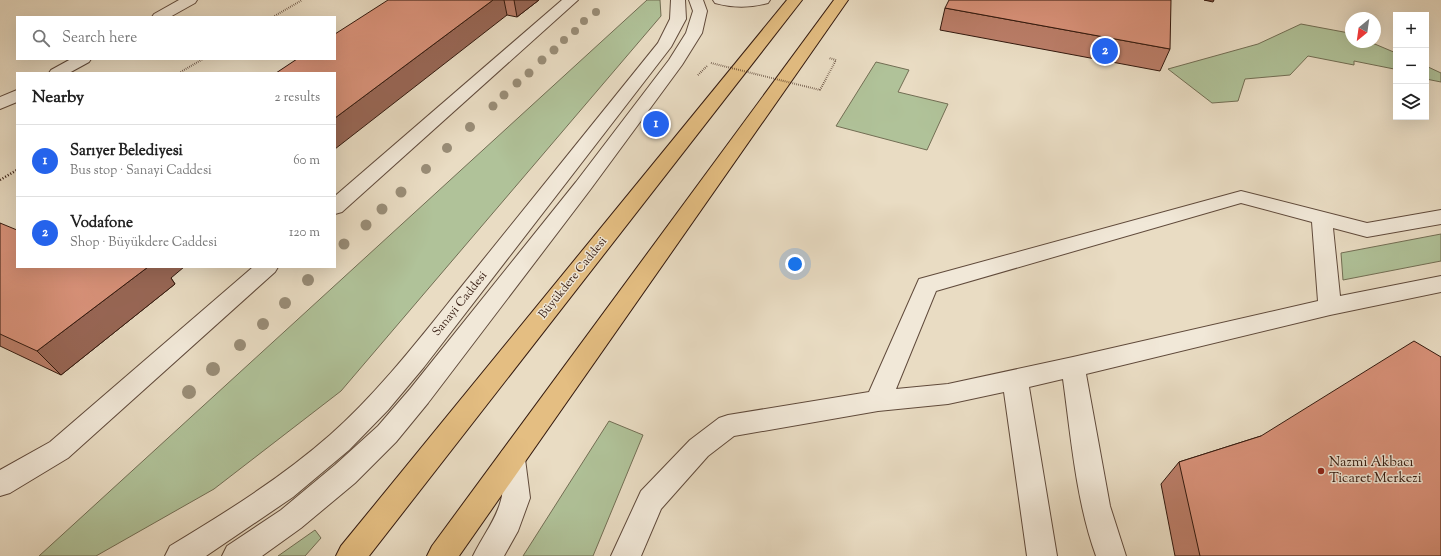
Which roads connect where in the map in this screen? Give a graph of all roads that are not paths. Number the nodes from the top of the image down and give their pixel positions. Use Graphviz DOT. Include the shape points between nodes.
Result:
graph roads {
  1 [pos="190,0"];
  2 [pos="571,0"];
  3 [pos="678,0"];
  4 [pos="696,0"];
  5 [pos="720,0"];
  6 [pos="763,0"];
  7 [pos="795,0"];
  8 [pos="841,0"];
  9 [pos="161,16"];
  10 [pos="81,60"];
  11 [pos="59,72"];
  12 [pos="16,96"];
  13 [pos="0,104"];
  14 [pos="336,207"];
  15 [pos="1441,217"];
  16 [pos="1322,218"];
  17 [pos="266,268"];
  18 [pos="1441,284"];
  19 [pos="1330,307"];
  20 [pos="1073,367"];
  21 [pos="1016,379"];
  22 [pos="878,401"];
  23 [pos="512,459"];
  24 [pos="0,484"];
  25 [pos="180,556"];
  26 [pos="237,556"];
  27 [pos="351,556"];
  28 [pos="442,556"];
  29 [pos="488,556"];
  30 [pos="626,556"];
  31 [pos="1042,556"];
  32 [pos="1111,556"];
  1 -- 9 [label="street"];
  2 -- 14 [label="street"];
  3 -- 25 [label="street, Sanayi Caddesi" via="678,19 665,44 380,403 338,443 287,484 224,529"];
  4 -- 26 [label="street, Sanayi Caddesi" via="700,11 694,33 676,62 419,396 387,434 345,474 291,518"];
  5 -- 6 [label="street" via="739,3"];
  7 -- 27 [label="main road, Büyükdere Caddesi"];
  8 -- 23 [label="main road"];
  10 -- 11 [label="street"];
  12 -- 13 [label="street"];
  15 -- 16 [label="street" via="1367,230"];
  16 -- 19 [label="street"];
  16 -- 22 [label="street" via="1241,197 927,285"];
  17 -- 24 [label="street" via="59,450"];
  18 -- 19 [label="street"];
  19 -- 20 [label="street"];
  20 -- 21 [label="street"];
  20 -- 32 [label="street" via="1096,506"];
  21 -- 22 [label="street" via="948,394"];
  21 -- 31 [label="street"];
  22 -- 30 [label="street" via="728,426 699,448 651,500"];
  23 -- 28 [label="main road"];
  23 -- 29 [label="street" via="516,498 508,522"];
}
